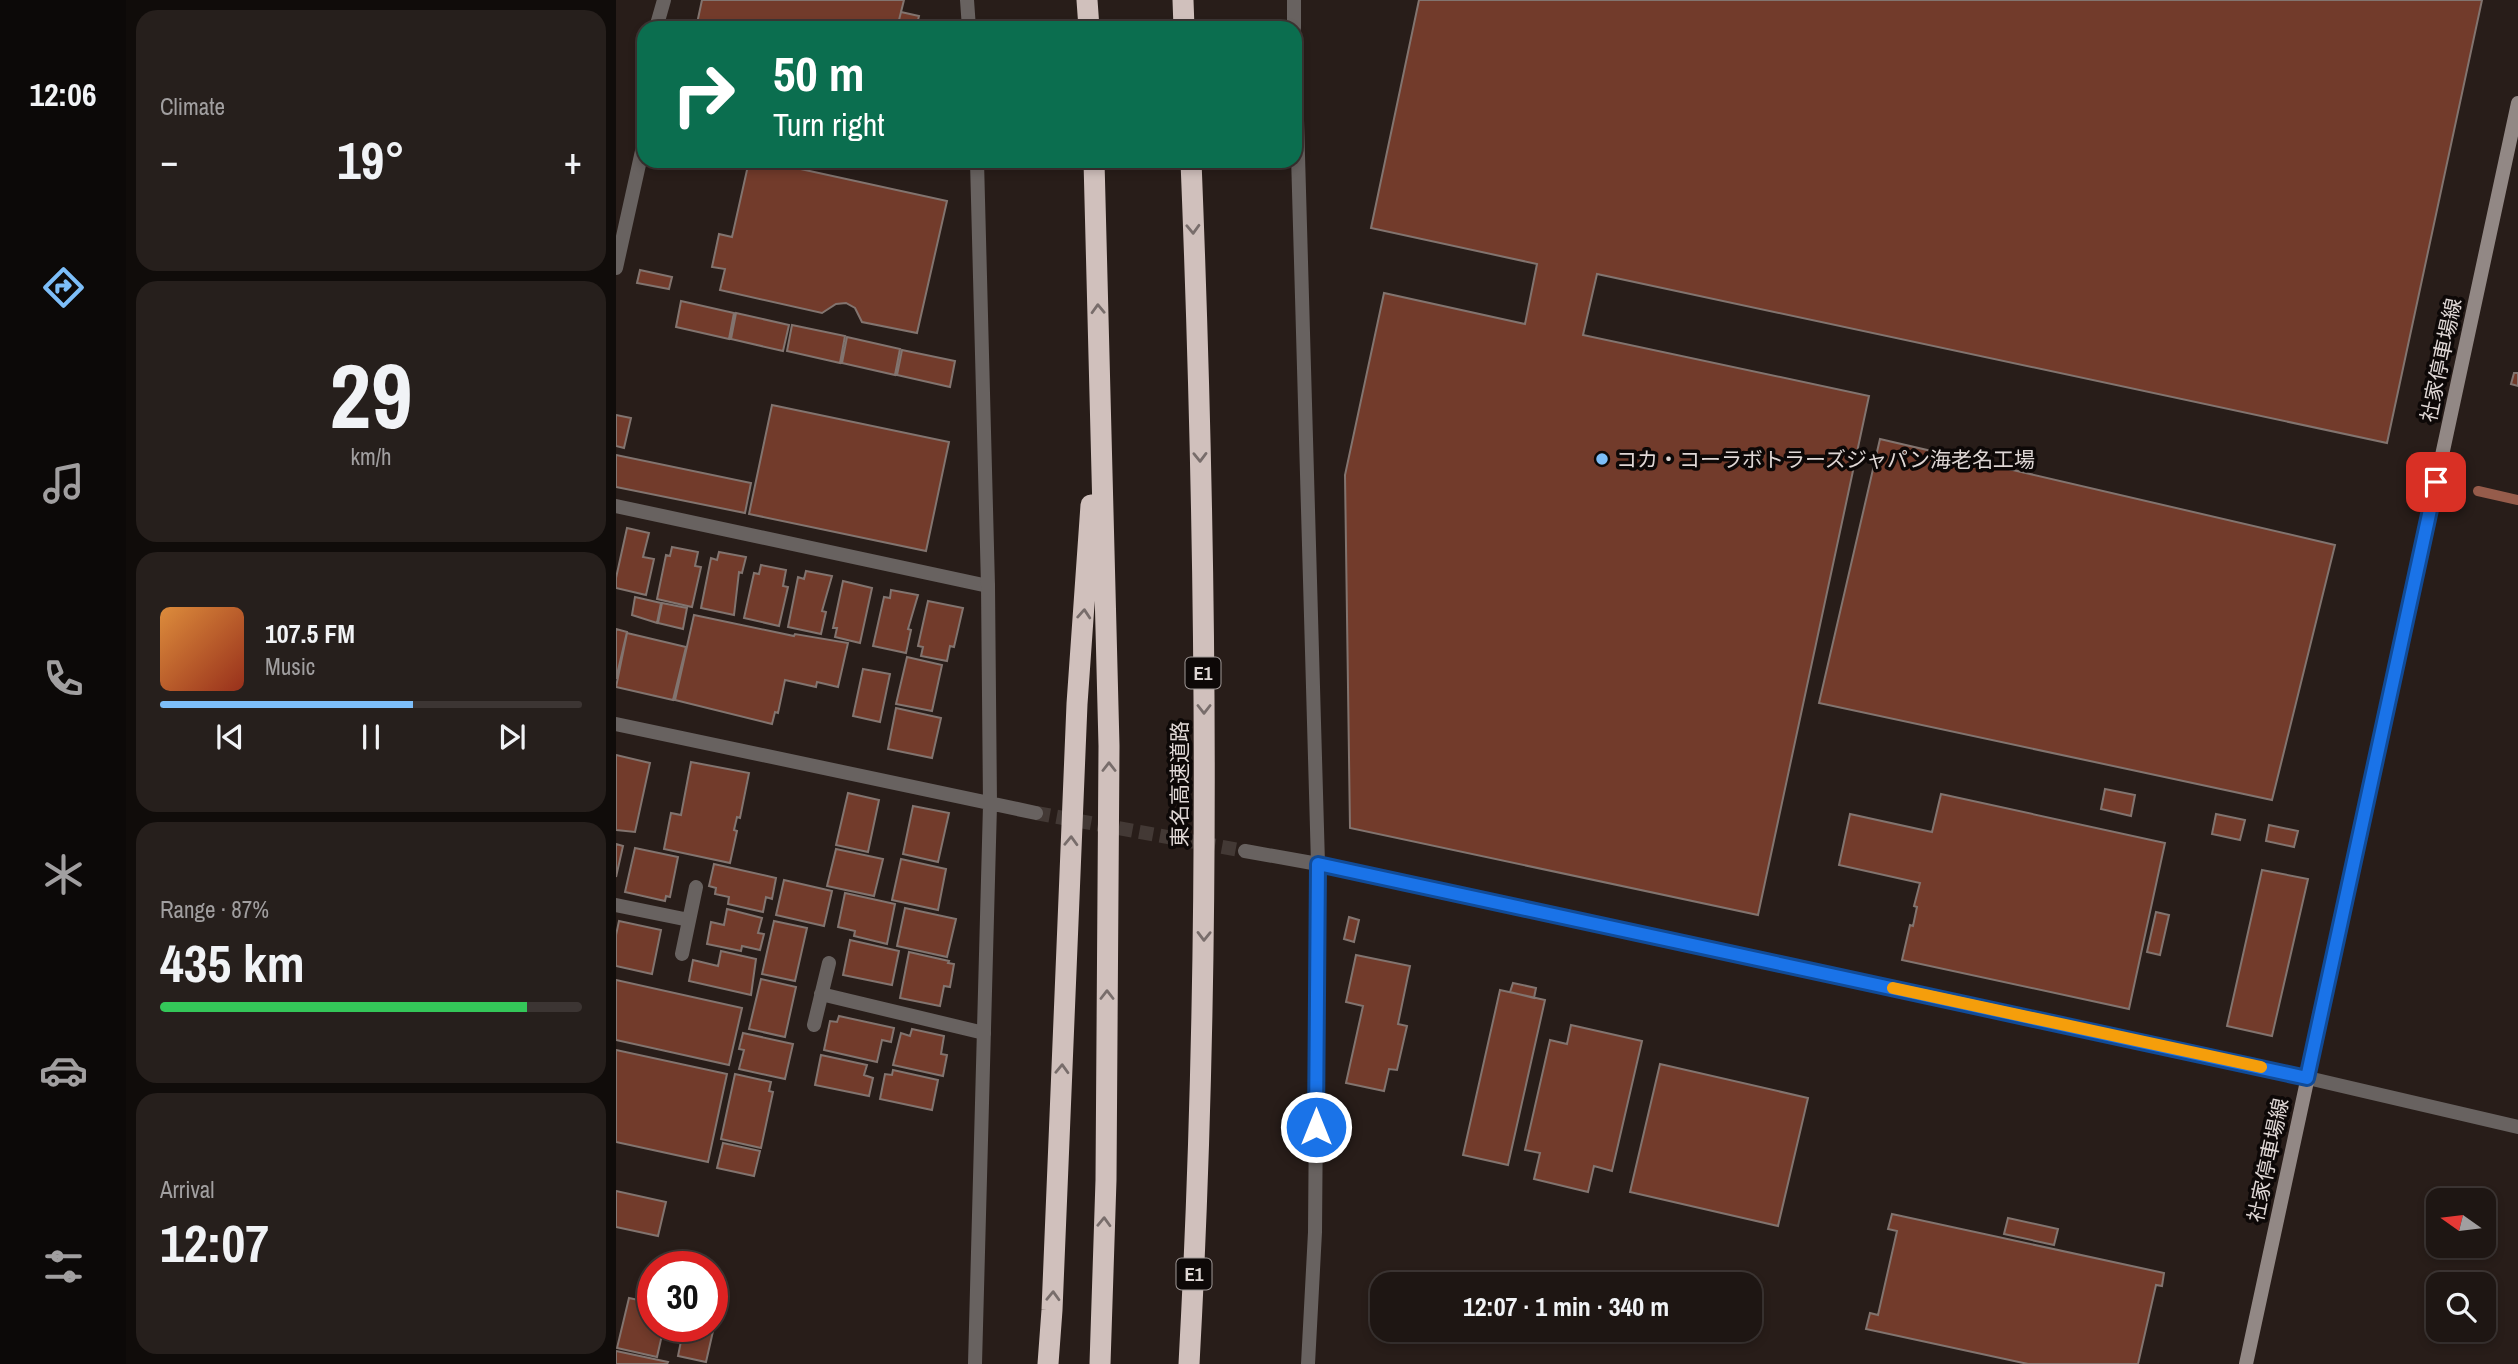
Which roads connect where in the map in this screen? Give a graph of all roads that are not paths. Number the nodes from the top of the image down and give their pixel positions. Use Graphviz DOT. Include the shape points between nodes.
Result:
graph roads {
  1 [pos="664,0"];
  2 [pos="967,0"];
  3 [pos="1087,0"];
  4 [pos="1183,0"];
  5 [pos="1294,0"];
  6 [pos="658,21"];
  7 [pos="968,21"];
  8 [pos="1088,21"];
  9 [pos="1184,21"];
  10 [pos="1294,21"];
  11 [pos="2518,103"];
  12 [pos="638,168"];
  13 [pos="976,168"];
  14 [pos="1094,168"];
  15 [pos="1191,168"];
  16 [pos="1298,168"];
  17 [pos="616,268"];
  18 [pos="1100,377"];
  19 [pos="616,506"];
  20 [pos="988,586"];
  21 [pos="616,724"];
  22 [pos="990,805"];
  23 [pos="1036,813"];
  24 [pos="1245,851"];
  25 [pos="1318,864"];
  26 [pos="696,887"];
  27 [pos="616,905"];
  28 [pos="689,920"];
  29 [pos="682,954"];
  30 [pos="829,963"];
  31 [pos="821,994"];
  32 [pos="814,1025"];
  33 [pos="984,1033"];
  34 [pos="2307,1078"];
  35 [pos="2518,1127"];
  36 [pos="1199,1185"];
  37 [pos="975,1364"];
  38 [pos="1048,1364"];
  39 [pos="1100,1364"];
  40 [pos="1189,1364"];
  41 [pos="1202,1364"];
  42 [pos="1308,1364"];
  43 [pos="2246,1364"];
  1 -- 6 [label="street"];
  2 -- 7 [label="street"];
  3 -- 8 [label="highway"];
  4 -- 9 [label="highway"];
  5 -- 10 [label="street"];
  11 -- 34 [label="main road, 社家停車場線"];
  12 -- 17 [label="street"];
  13 -- 20 [label="street"];
  18 -- 14 [label="highway, one-way"];
  15 -- 36 [label="highway, 東名高速道路 / E1, one-way" via="1203,623 1205,902"];
  16 -- 25 [label="street"];
  38 -- 18 [label="highway, one-way" via="1077,705"];
  39 -- 18 [label="highway, one-way" via="1109,746"];
  19 -- 20 [label="street"];
  20 -- 22 [label="street"];
  21 -- 22 [label="street"];
  22 -- 23 [label="street"];
  22 -- 33 [label="street"];
  24 -- 25 [label="street"];
  25 -- 34 [label="street"];
  25 -- 42 [label="street" via="1315,1232"];
  26 -- 28 [label="street"];
  27 -- 28 [label="street"];
  28 -- 29 [label="street"];
  30 -- 31 [label="street"];
  31 -- 32 [label="street"];
  31 -- 33 [label="street"];
  33 -- 37 [label="street"];
  34 -- 35 [label="street"];
  34 -- 43 [label="main road, 社家停車場線"];
  36 -- 40 [label="highway, 東名高速道路 / E1"];
  36 -- 41 [label="highway"];
}
